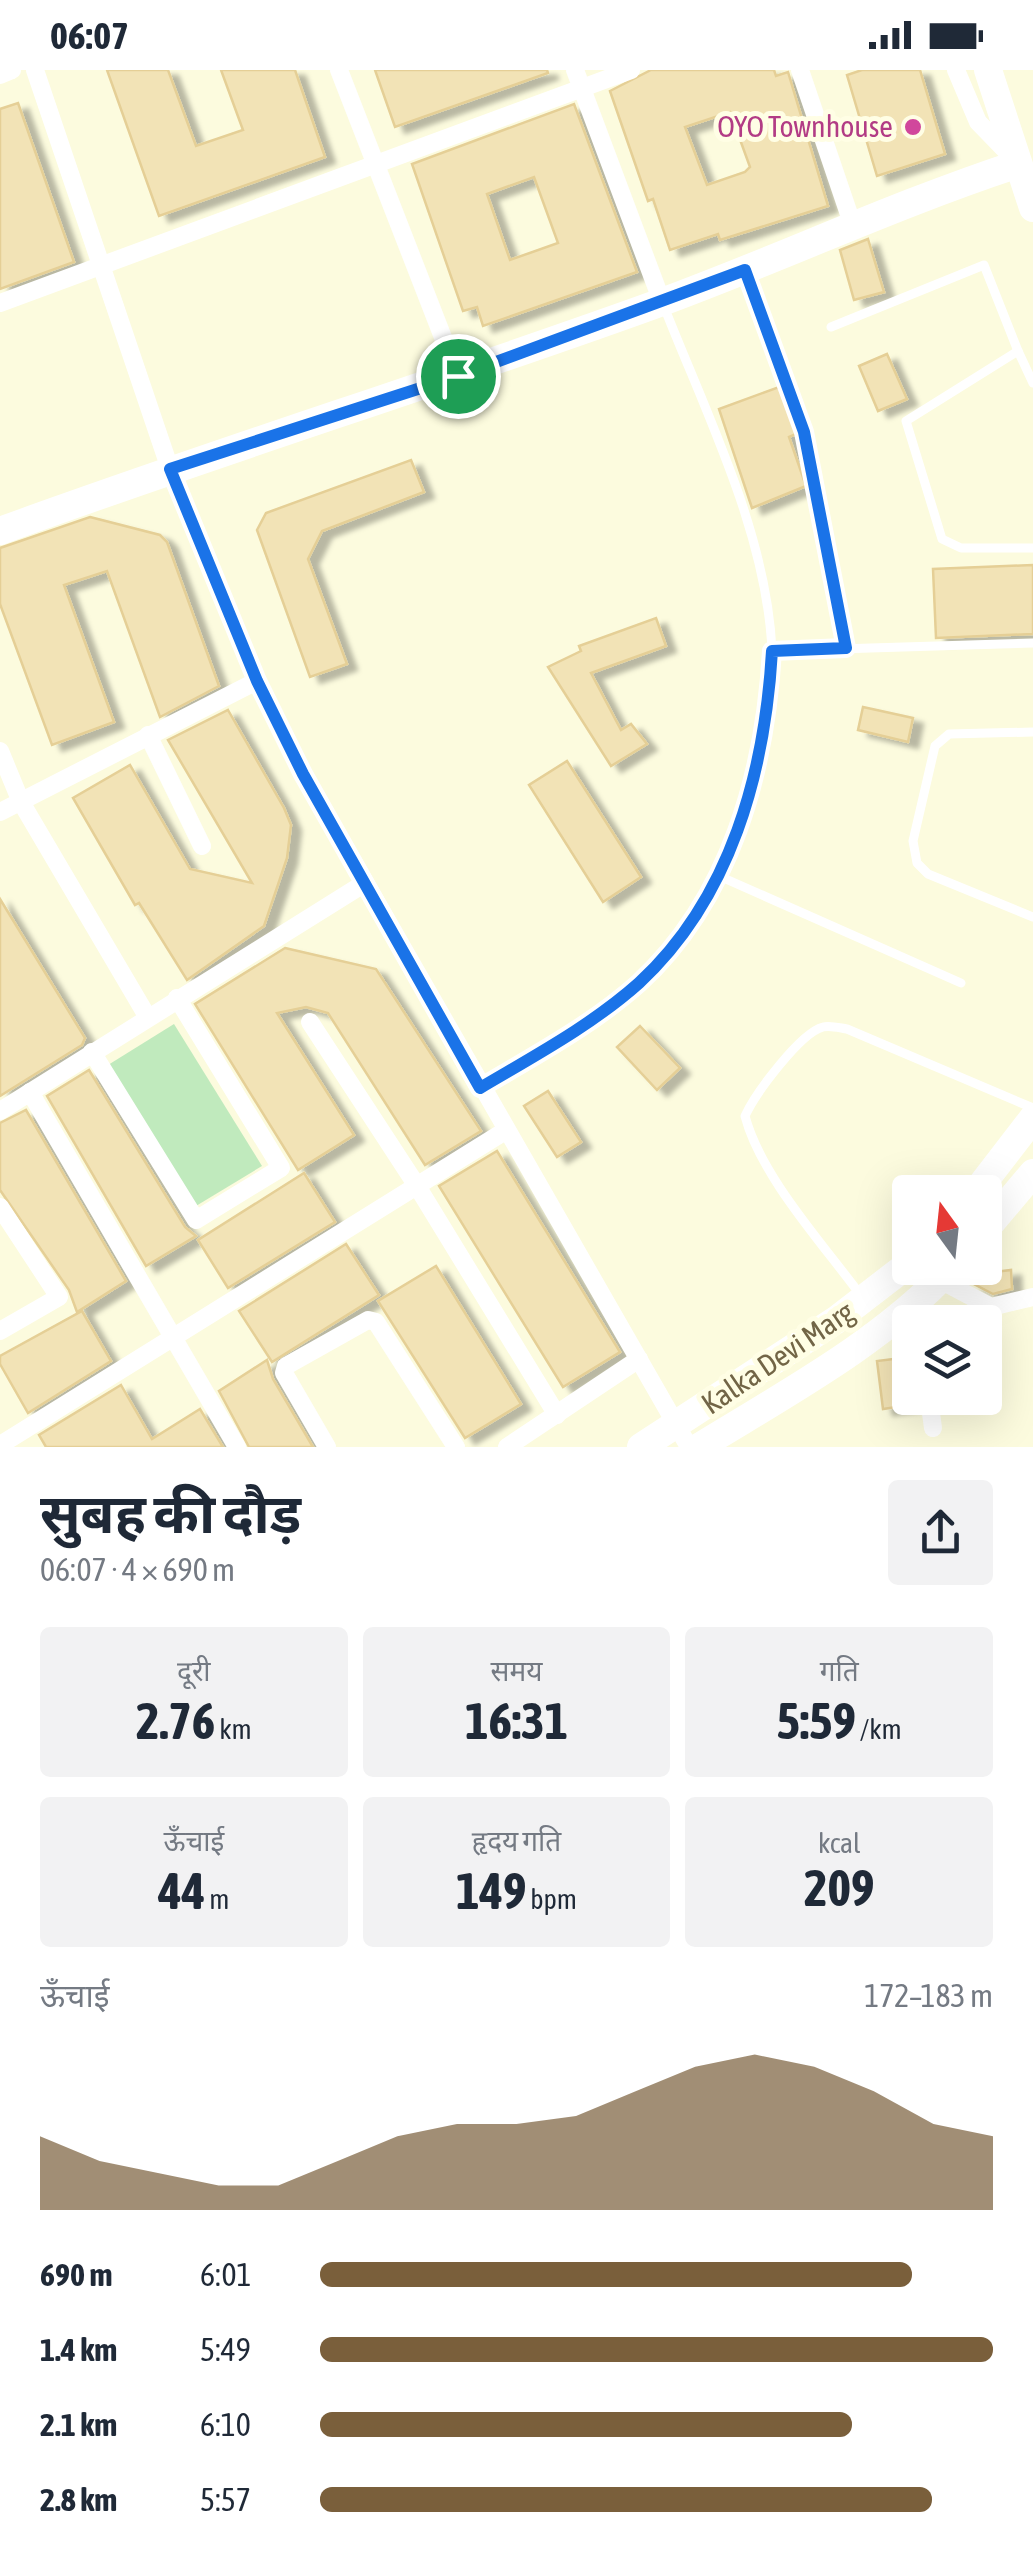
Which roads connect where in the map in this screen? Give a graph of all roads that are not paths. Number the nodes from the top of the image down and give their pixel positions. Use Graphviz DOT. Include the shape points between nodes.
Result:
graph roads {
  1 [pos="12,70"];
  2 [pos="36,70"];
  3 [pos="338,70"];
  4 [pos="575,70"];
  5 [pos="631,70"];
  6 [pos="800,70"];
  7 [pos="956,70"];
  8 [pos="988,70"];
  9 [pos="0,74"];
  10 [pos="582,88"];
  11 [pos="1018,164"];
  12 [pos="376,167"];
  13 [pos="1033,208"];
  14 [pos="852,223"];
  15 [pos="104,263"];
  16 [pos="745,270"];
  17 [pos="662,302"];
  18 [pos="0,303"];
  19 [pos="831,328"];
  20 [pos="1018,351"];
  21 [pos="458,376"];
  22 [pos="1033,383"];
  23 [pos="170,469"];
  24 [pos="0,530"];
  25 [pos="1033,548"];
  26 [pos="1033,643"];
  27 [pos="846,648"];
  28 [pos="772,651"];
  29 [pos="257,681"];
  30 [pos="1033,732"];
  31 [pos="148,735"];
  32 [pos="0,751"];
  33 [pos="22,802"];
  34 [pos="0,812"];
  35 [pos="202,846"];
  36 [pos="719,876"];
  37 [pos="365,883"];
  38 [pos="1033,917"];
  39 [pos="961,983"];
  40 [pos="177,998"];
  41 [pos="147,1016"];
  42 [pos="310,1022"];
  43 [pos="92,1052"];
  44 [pos="480,1088"];
  45 [pos="30,1092"];
  46 [pos="1033,1108"];
  47 [pos="0,1111"];
  48 [pos="1033,1118"];
  49 [pos="505,1131"];
  50 [pos="1033,1173"];
  51 [pos="989,1175"];
  52 [pos="418,1186"];
  53 [pos="0,1207"];
  54 [pos="1002,1210"];
  55 [pos="892,1276"];
  56 [pos="936,1285"];
  57 [pos="961,1285"];
  58 [pos="1033,1297"];
  59 [pos="864,1299"];
  60 [pos="918,1305"];
  61 [pos="892,1326"];
  62 [pos="0,1331"];
  63 [pos="176,1338"];
  64 [pos="639,1359"];
  65 [pos="556,1415"];
  66 [pos="931,1415"];
  67 [pos="933,1428"];
  68 [pos="682,1437"];
  69 [pos="0,1445"];
  70 [pos="237,1447"];
  71 [pos="326,1447"];
  72 [pos="456,1447"];
  73 [pos="507,1447"];
  74 [pos="642,1447"];
  75 [pos="699,1447"];
  1 -- 9 [label="street"];
  2 -- 15 [label="street"];
  3 -- 12 [label="street"];
  4 -- 10 [label="street"];
  5 -- 10 [label="street"];
  6 -- 14 [label="street"];
  7 -- 11 [label="street" via="978,122"];
  8 -- 11 [label="street"];
  10 -- 12 [label="street"];
  10 -- 17 [label="street"];
  11 -- 13 [label="street"];
  11 -- 14 [label="street"];
  12 -- 15 [label="street"];
  12 -- 21 [label="street"];
  14 -- 16 [label="street"];
  15 -- 18 [label="street"];
  15 -- 23 [label="street"];
  16 -- 17 [label="street"];
  16 -- 27 [label="lane" via="804,432"];
  17 -- 21 [label="street"];
  17 -- 28 [label="lane" via="743,514"];
  19 -- 20 [label="lane" via="984,266"];
  20 -- 22 [label="lane"];
  20 -- 25 [label="lane" via="917,411 906,427 942,539 962,548"];
  21 -- 23 [label="street"];
  23 -- 24 [label="street"];
  23 -- 29 [label="street"];
  26 -- 27 [label="lane"];
  27 -- 28 [label="lane"];
  28 -- 36 [label="lane" via="756,768"];
  29 -- 31 [label="street"];
  29 -- 37 [label="street"];
  30 -- 38 [label="lane" via="948,734 936,746 913,841 917,864 928,874"];
  31 -- 33 [label="street"];
  31 -- 35 [label="street"];
  32 -- 33 [label="street"];
  33 -- 34 [label="street"];
  33 -- 41 [label="street"];
  36 -- 39 [label="lane"];
  36 -- 44 [label="lane" via="692,924 637,984"];
  37 -- 40 [label="street"];
  37 -- 44 [label="street"];
  40 -- 41 [label="street"];
  40 -- 43 [label="street" via="280,1168 196,1220"];
  41 -- 43 [label="street"];
  42 -- 52 [label="street"];
  43 -- 45 [label="street"];
  44 -- 49 [label="street"];
  45 -- 47 [label="street"];
  45 -- 63 [label="street"];
  46 -- 59 [label="lane" via="847,1029 825,1026 754,1096 745,1116 750,1134"];
  48 -- 51 [label="street"];
  49 -- 52 [label="street"];
  49 -- 64 [label="street"];
  50 -- 54 [label="street"];
  52 -- 63 [label="street"];
  52 -- 65 [label="street"];
  53 -- 62 [label="street" via="59,1297"];
  55 -- 59 [label="street, Kalka Devi Marg"];
  56 -- 60 [label="street, Kalka Devi Marg"];
  57 -- 58 [label="street" via="992,1307"];
  59 -- 68 [label="street, Kalka Devi Marg"];
  61 -- 75 [label="street, Kalka Devi Marg"];
  63 -- 69 [label="street"];
  63 -- 70 [label="street"];
  64 -- 65 [label="street"];
  64 -- 68 [label="street"];
  65 -- 73 [label="street"];
  66 -- 67 [label="street"];
  68 -- 74 [label="street, Kalka Devi Marg"];
  71 -- 72 [label="street" via="286,1366 368,1320 376,1322"];
}
